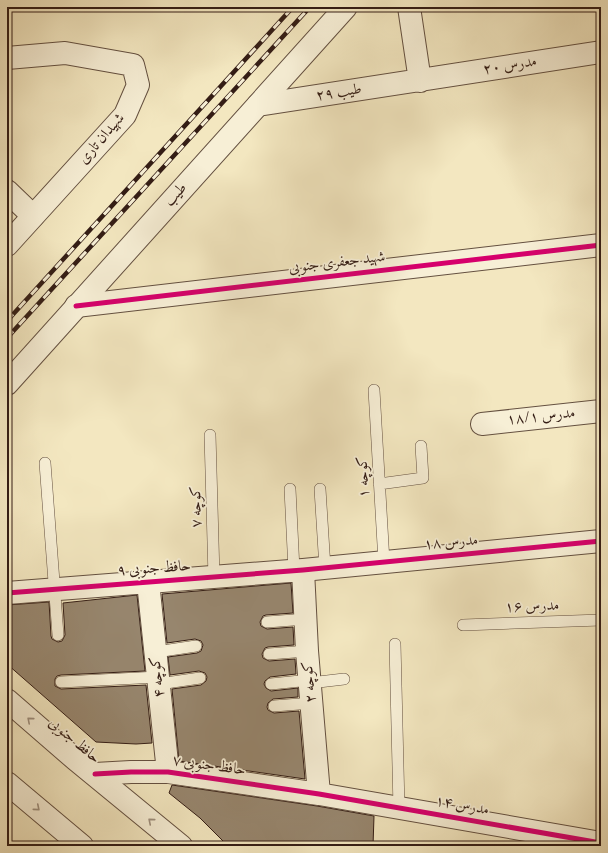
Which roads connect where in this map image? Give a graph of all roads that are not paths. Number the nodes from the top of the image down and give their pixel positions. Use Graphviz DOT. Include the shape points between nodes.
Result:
graph roads {
  1 [pos="346,7"];
  2 [pos="409,7"];
  3 [pos="601,52"];
  4 [pos="7,58"];
  5 [pos="420,81"];
  6 [pos="258,105"];
  7 [pos="7,191"];
  8 [pos="33,216"];
  9 [pos="7,245"];
  10 [pos="601,245"];
  11 [pos="76,306"];
  12 [pos="7,384"];
  13 [pos="374,390"];
  14 [pos="601,411"];
  15 [pos="482,424"];
  16 [pos="210,436"];
  17 [pos="421,446"];
  18 [pos="45,463"];
  19 [pos="379,484"];
  20 [pos="290,489"];
  21 [pos="320,489"];
  22 [pos="601,541"];
  23 [pos="384,562"];
  24 [pos="325,568"];
  25 [pos="299,570"];
  26 [pos="214,577"];
  27 [pos="148,582"];
  28 [pos="54,589"];
  29 [pos="7,593"];
  30 [pos="306,619"];
  31 [pos="601,620"];
  32 [pos="267,622"];
  33 [pos="463,625"];
  34 [pos="58,635"];
  35 [pos="395,644"];
  36 [pos="196,646"];
  37 [pos="307,651"];
  38 [pos="156,652"];
  39 [pos="269,654"];
  40 [pos="200,678"];
  41 [pos="344,679"];
  42 [pos="158,680"];
  43 [pos="61,682"];
  44 [pos="271,684"];
  45 [pos="311,689"];
  46 [pos="7,700"];
  47 [pos="274,706"];
  48 [pos="168,772"];
  49 [pos="95,774"];
  50 [pos="7,783"];
  51 [pos="319,794"];
  52 [pos="400,808"];
  53 [pos="601,843"];
  54 [pos="82,846"];
  55 [pos="181,846"];
  1 -- 6 [label="street, طیب"];
  2 -- 5 [label="street"];
  3 -- 5 [label="street, مدرس ۲۰"];
  4 -- 8 [label="street, شهیدان تاری" via="65,53 133,65 138,85 125,116"];
  5 -- 6 [label="street, طیب ۲۹"];
  6 -- 11 [label="street, طیب"];
  7 -- 8 [label="street"];
  8 -- 9 [label="street, شهیدان تاری"];
  10 -- 11 [label="street, شهید جعفری جنوبی"];
  11 -- 12 [label="street, طیب"];
  13 -- 19 [label="lane, کوچه ۱"];
  14 -- 15 [label="street, مدرس ۱۸/۱"];
  16 -- 26 [label="lane, کوچه ۷"];
  17 -- 19 [label="lane" via="423,478"];
  18 -- 28 [label="lane"];
  19 -- 23 [label="lane, کوچه ۱"];
  20 -- 25 [label="lane"];
  21 -- 24 [label="lane"];
  22 -- 23 [label="street, مدرس ۱۸"];
  23 -- 24 [label="street, مدرس ۱۸"];
  24 -- 25 [label="street, مدرس ۱۸"];
  25 -- 26 [label="street, حافظ جنوبی ۹"];
  25 -- 30 [label="street, کوچه ۲"];
  26 -- 27 [label="street, حافظ جنوبی ۹"];
  27 -- 28 [label="street, حافظ جنوبی ۹"];
  27 -- 38 [label="street, کوچه ۴"];
  28 -- 29 [label="street, حافظ جنوبی ۹"];
  28 -- 34 [label="lane"];
  30 -- 32 [label="lane"];
  30 -- 37 [label="street, کوچه ۲"];
  31 -- 33 [label="lane, مدرس ۱۶"];
  35 -- 52 [label="lane"];
  36 -- 38 [label="lane"];
  37 -- 39 [label="lane"];
  37 -- 45 [label="street, کوچه ۲"];
  38 -- 42 [label="street, کوچه ۴"];
  40 -- 42 [label="lane"];
  41 -- 45 [label="lane"];
  42 -- 43 [label="lane"];
  42 -- 48 [label="street, کوچه ۴"];
  44 -- 45 [label="lane"];
  45 -- 47 [label="lane"];
  45 -- 51 [label="street, کوچه ۲"];
  49 -- 46 [label="street, حافظ جنوبی, one-way"];
  48 -- 49 [label="street, حافظ جنوبی ۷"];
  48 -- 51 [label="street, حافظ جنوبی ۷"];
  55 -- 49 [label="street, حافظ جنوبی, one-way"];
  50 -- 54 [label="street, one-way"];
  51 -- 52 [label="street, مدرس ۱۴"];
  52 -- 53 [label="street, مدرس ۱۴"];
}
